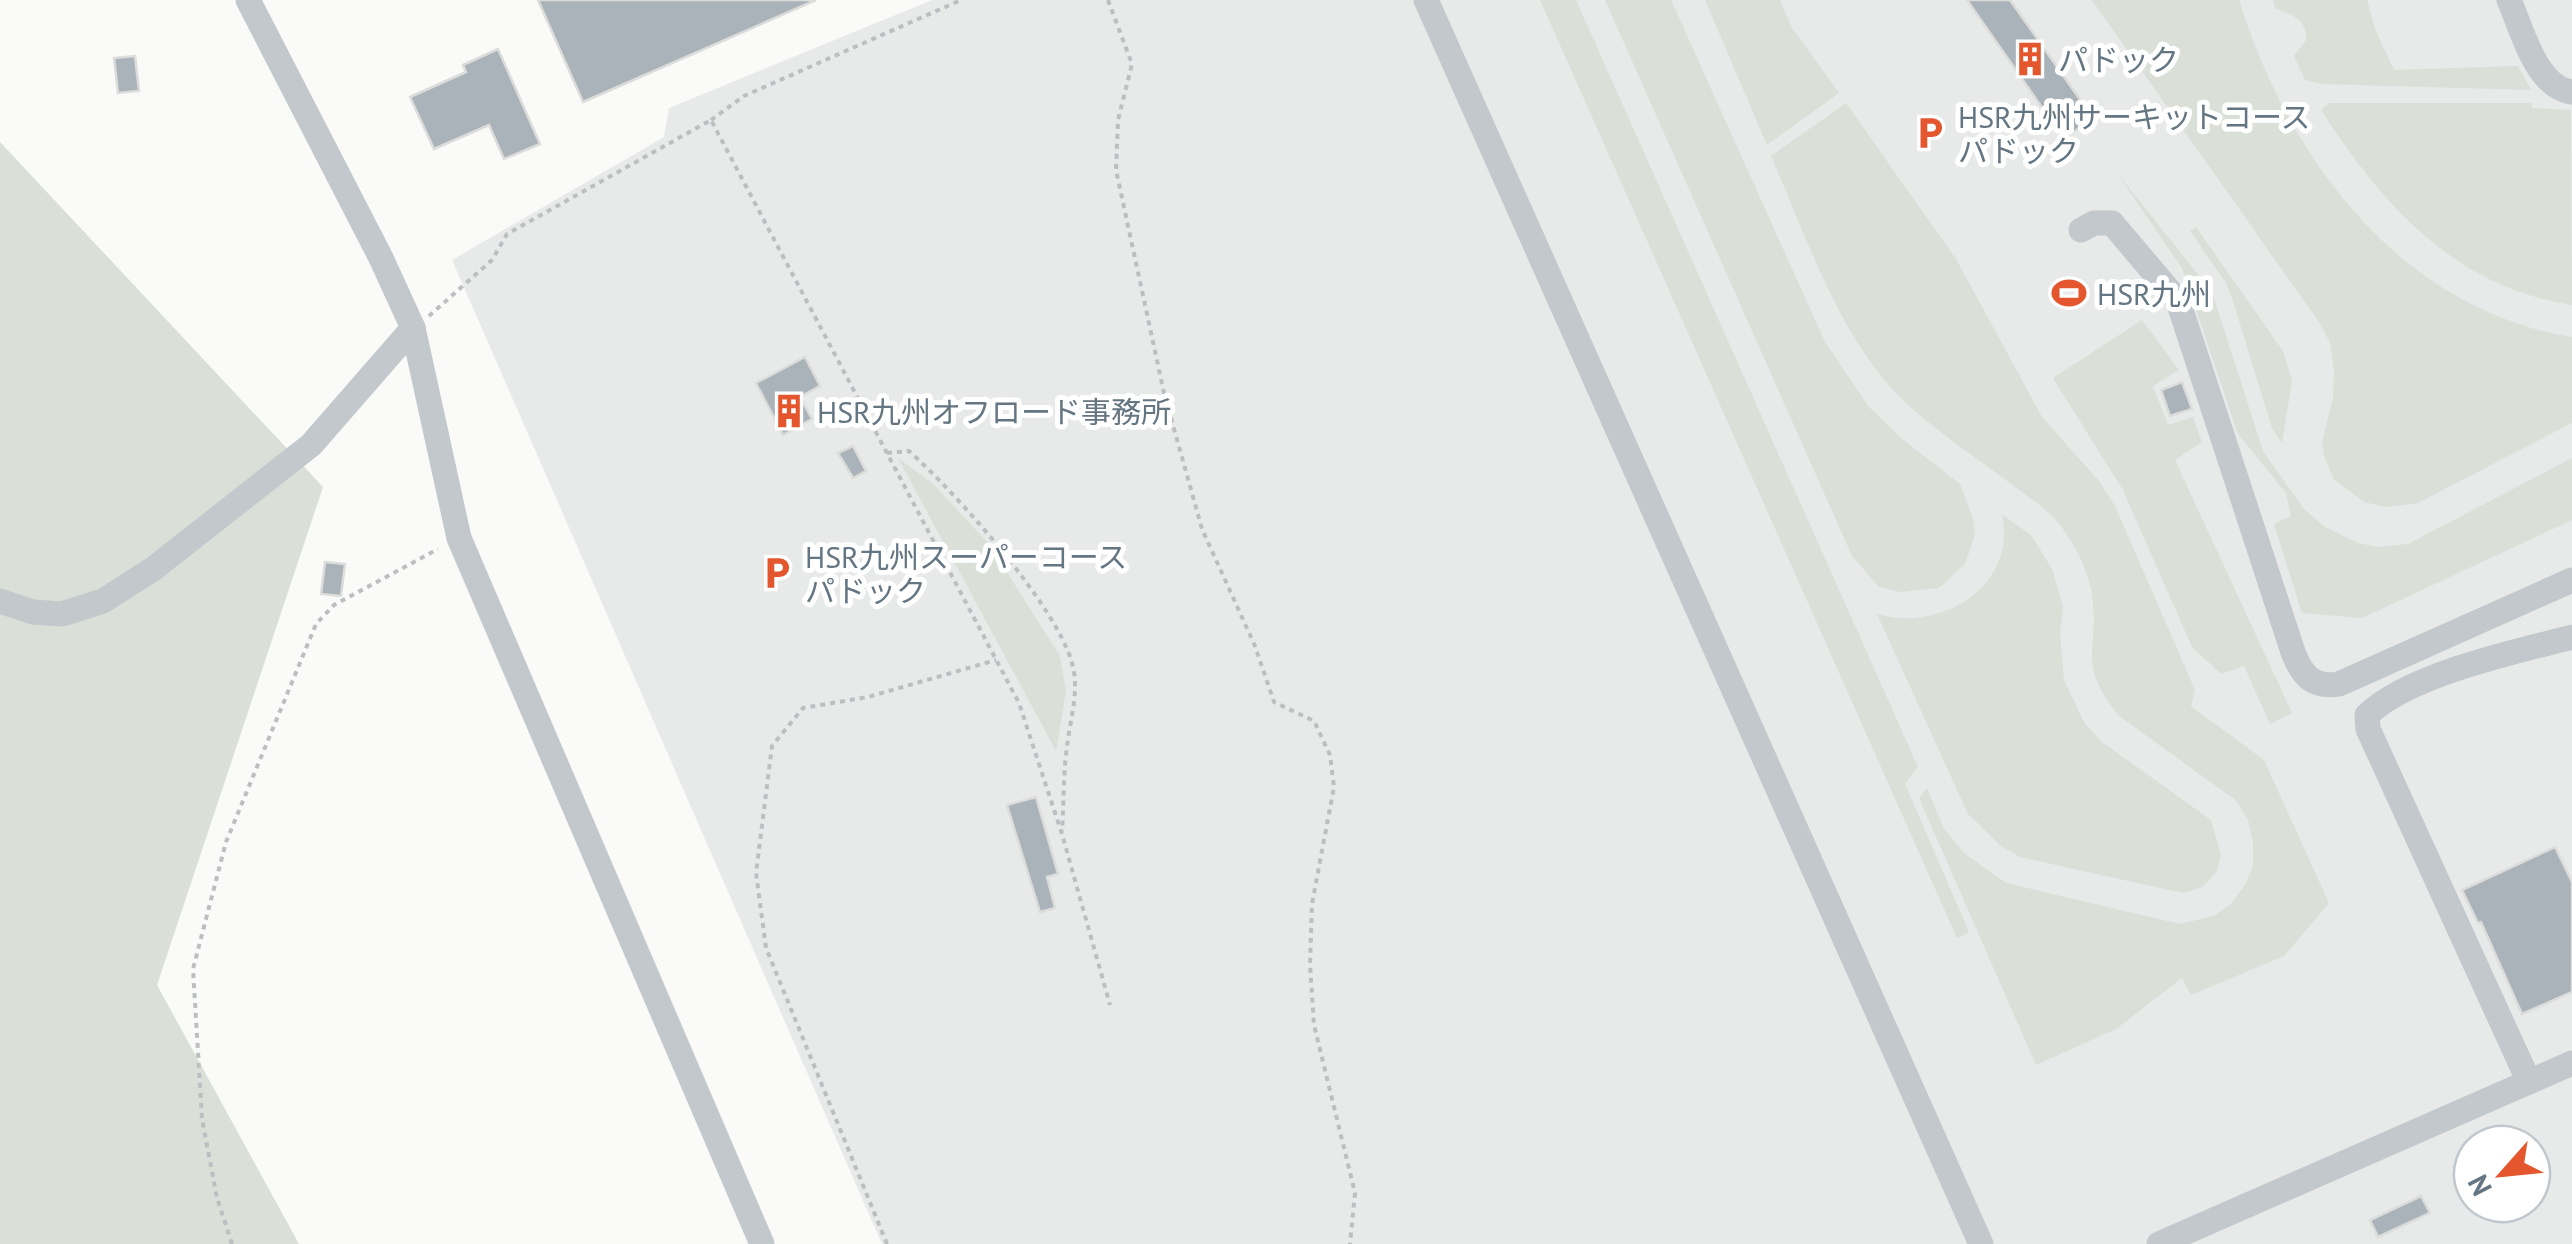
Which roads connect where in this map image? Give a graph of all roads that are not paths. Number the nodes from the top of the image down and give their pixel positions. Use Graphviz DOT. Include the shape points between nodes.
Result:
graph roads {
  1 [pos="248,0"];
  2 [pos="1426,0"];
  3 [pos="2509,0"];
  4 [pos="2572,92"];
  5 [pos="2081,230"];
  6 [pos="414,328"];
  7 [pos="2572,580"];
  8 [pos="0,601"];
  9 [pos="2572,637"];
  10 [pos="2572,1063"];
  11 [pos="2529,1082"];
  12 [pos="762,1244"];
  13 [pos="1980,1244"];
  14 [pos="2160,1244"];
  1 -- 6 [label="street"];
  2 -- 13 [label="street"];
  3 -- 4 [label="street" via="2538,66 2552,84"];
  5 -- 7 [label="street" via="2112,223 2178,301 2298,667 2310,681 2340,684"];
  6 -- 8 [label="street" via="311,445 153,569 102,601 62,614"];
  6 -- 12 [label="street" via="459,538"];
  9 -- 11 [label="street" via="2475,662 2381,702 2367,716"];
  10 -- 11 [label="street"];
  11 -- 14 [label="street"];
}
